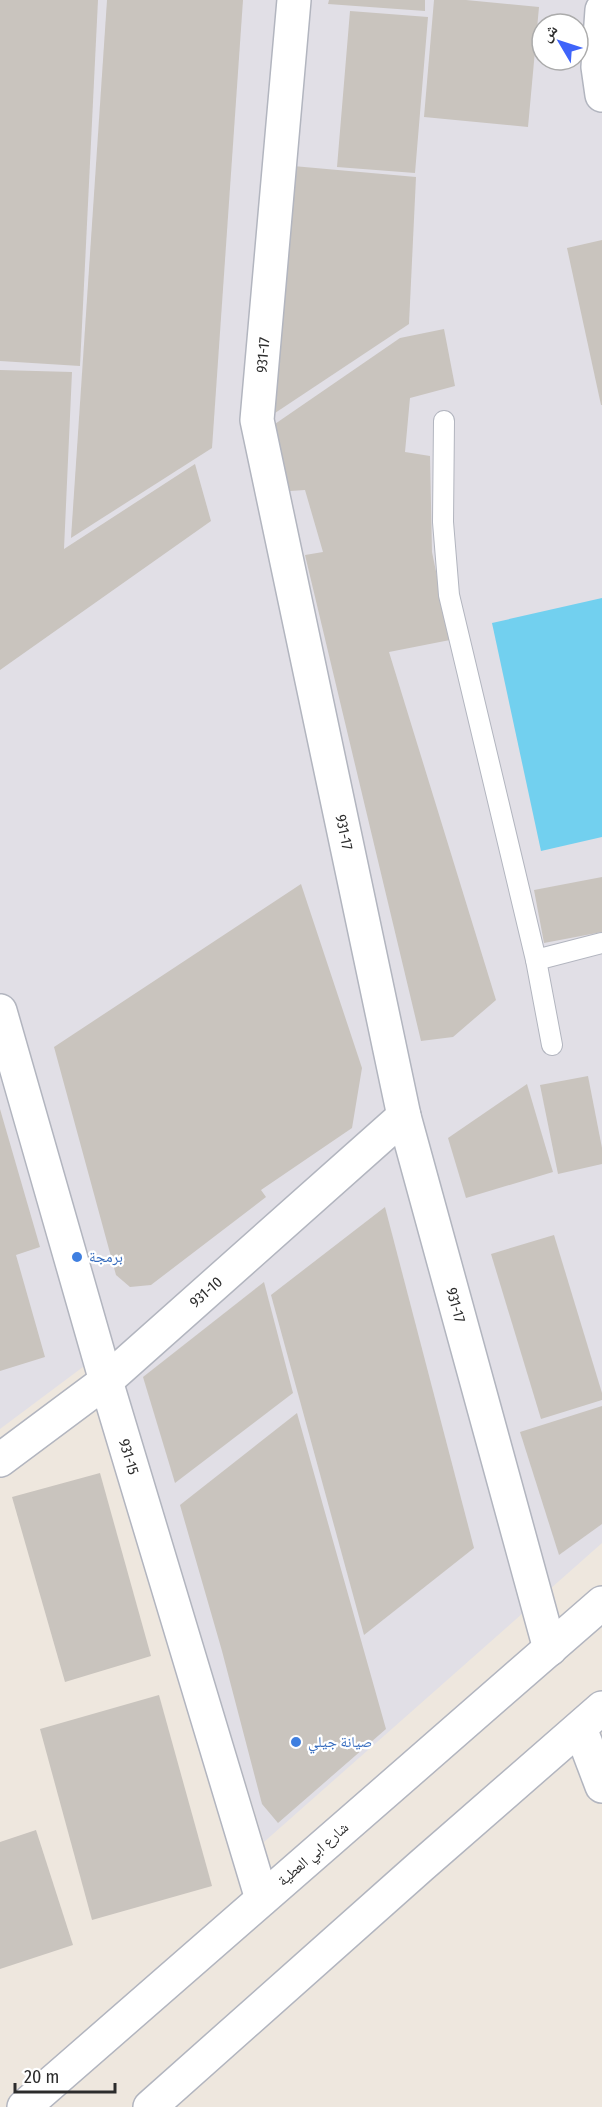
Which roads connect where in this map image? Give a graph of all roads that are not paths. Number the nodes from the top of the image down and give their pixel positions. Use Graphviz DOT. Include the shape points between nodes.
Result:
graph roads {
  1 [pos="294,0"];
  2 [pos="602,10"];
  3 [pos="602,94"];
  4 [pos="444,422"];
  5 [pos="602,943"];
  6 [pos="536,960"];
  7 [pos="0,1011"];
  8 [pos="552,1045"];
  9 [pos="404,1116"];
  10 [pos="106,1381"];
  11 [pos="0,1460"];
  12 [pos="602,1603"];
  13 [pos="550,1648"];
  14 [pos="591,1718"];
  15 [pos="602,1786"];
  16 [pos="262,1899"];
  17 [pos="0,2103"];
  18 [pos="4,2107"];
  19 [pos="24,2107"];
  20 [pos="150,2107"];
  1 -- 9 [label="street, 931-17" via="257,420"];
  2 -- 3 [label="street" via="598,67"];
  4 -- 6 [label="lane" via="443,522 449,595"];
  5 -- 6 [label="lane"];
  6 -- 8 [label="lane"];
  7 -- 10 [label="street, 931-15"];
  9 -- 10 [label="street, 931-10"];
  9 -- 13 [label="street, 931-17"];
  10 -- 11 [label="street, 931-10"];
  10 -- 16 [label="street, 931-15"];
  12 -- 13 [label="street, شارع ابي العطية"];
  13 -- 16 [label="street, شارع ابي العطية"];
  14 -- 15 [label="street"];
  14 -- 20 [label="street"];
  16 -- 19 [label="street, شارع ابي العطية"];
  17 -- 18 [label="street"];
}
